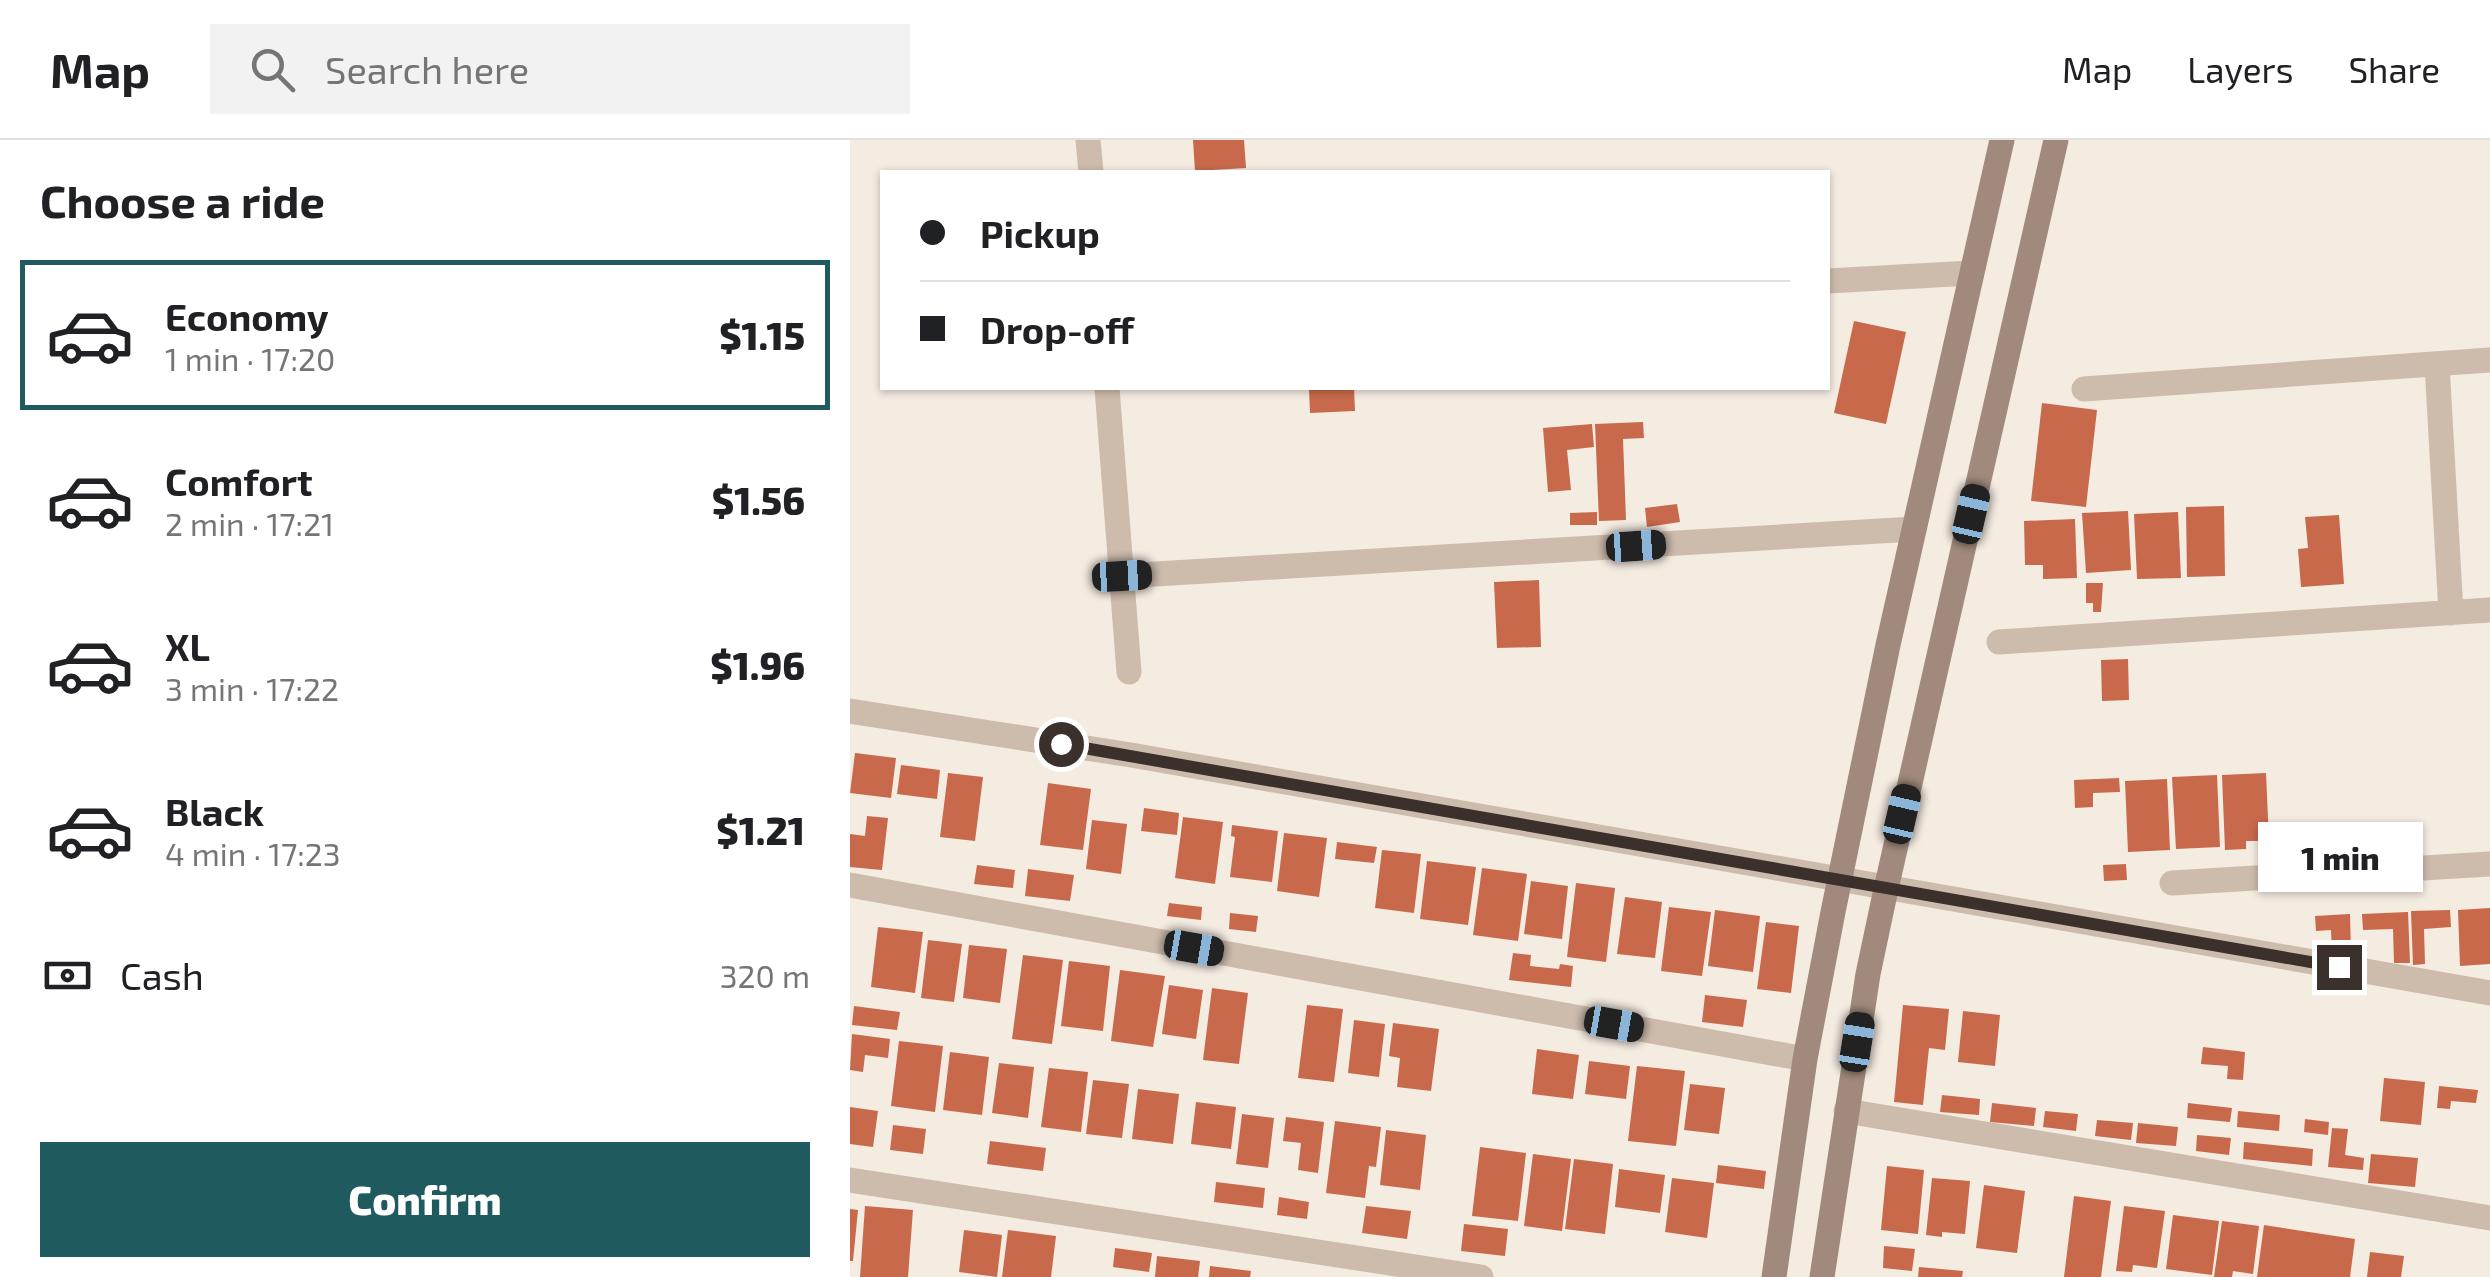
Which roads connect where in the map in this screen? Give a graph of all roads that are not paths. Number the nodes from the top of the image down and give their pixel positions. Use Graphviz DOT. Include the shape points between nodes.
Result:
graph roads {
  1 [pos="1088,140"];
  2 [pos="2002,140"];
  3 [pos="2056,140"];
  4 [pos="1091,170"];
  5 [pos="1971,273"];
  6 [pos="1830,282"];
  7 [pos="2490,360"];
  8 [pos="2438,364"];
  9 [pos="2084,389"];
  10 [pos="1107,390"];
  11 [pos="1914,529"];
  12 [pos="1122,576"];
  13 [pos="2490,610"];
  14 [pos="2451,613"];
  15 [pos="1999,642"];
  16 [pos="1129,672"];
  17 [pos="850,711"];
  18 [pos="2490,864"];
  19 [pos="1840,879"];
  20 [pos="2172,884"];
  21 [pos="850,885"];
  22 [pos="1886,889"];
  23 [pos="2490,993"];
  24 [pos="1805,1059"];
  25 [pos="1846,1111"];
  26 [pos="850,1180"];
  27 [pos="2490,1218"];
  28 [pos="1481,1277"];
  29 [pos="1774,1277"];
  30 [pos="1822,1277"];
  1 -- 4 [label="street"];
  2 -- 5 [label="street"];
  3 -- 22 [label="street"];
  5 -- 6 [label="street"];
  5 -- 11 [label="street"];
  7 -- 8 [label="street"];
  8 -- 9 [label="street"];
  8 -- 14 [label="street"];
  10 -- 12 [label="street"];
  11 -- 12 [label="street"];
  11 -- 19 [label="street"];
  12 -- 16 [label="street"];
  13 -- 14 [label="street"];
  14 -- 15 [label="street"];
  17 -- 19 [label="street"];
  18 -- 20 [label="street"];
  19 -- 22 [label="street"];
  19 -- 24 [label="street"];
  21 -- 24 [label="street"];
  22 -- 23 [label="street"];
  22 -- 25 [label="street"];
  24 -- 29 [label="street"];
  25 -- 27 [label="street"];
  25 -- 30 [label="street"];
  26 -- 28 [label="street"];
}
